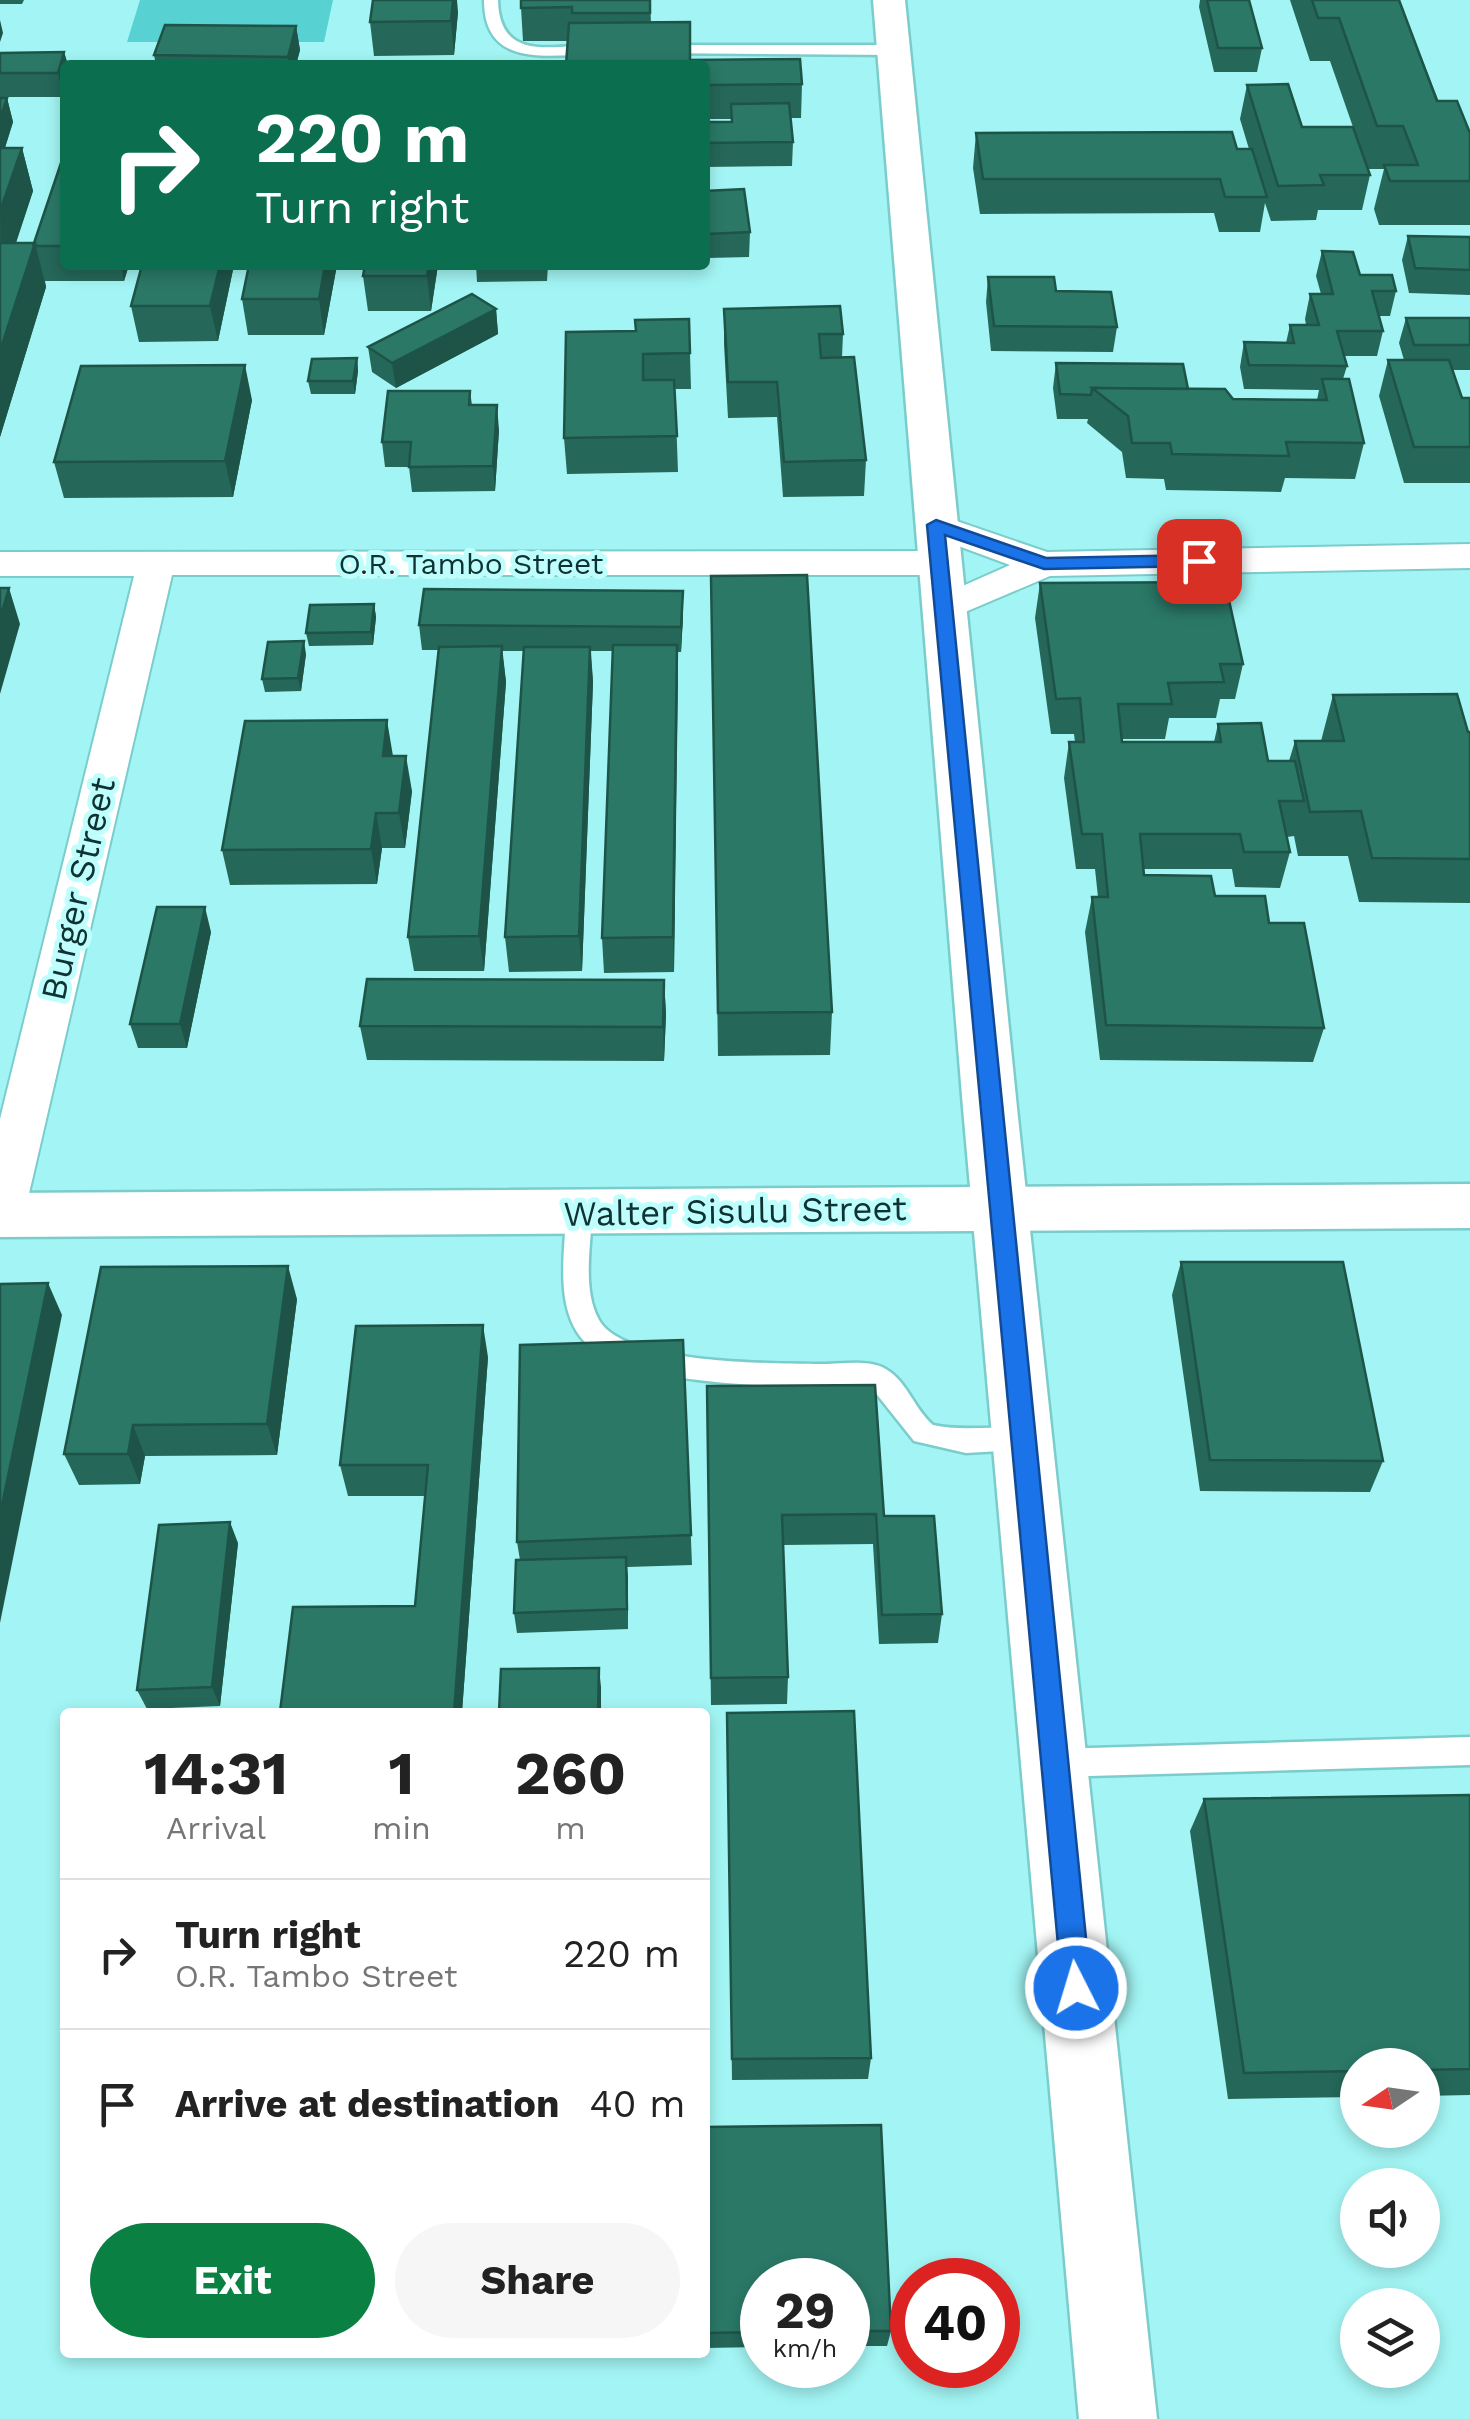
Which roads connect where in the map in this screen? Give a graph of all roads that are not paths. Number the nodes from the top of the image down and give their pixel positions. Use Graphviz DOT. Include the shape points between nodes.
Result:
graph roads {
  1 [pos="491,0"];
  2 [pos="889,0"];
  3 [pos="622,50"];
  4 [pos="642,50"];
  5 [pos="893,50"];
  6 [pos="938,544"];
  7 [pos="1470,556"];
  8 [pos="156,562"];
  9 [pos="0,564"];
  10 [pos="1044,564"];
  11 [pos="944,608"];
  12 [pos="1470,1206"];
  13 [pos="1000,1208"];
  14 [pos="579,1213"];
  15 [pos="0,1215"];
  16 [pos="1025,1441"];
  17 [pos="1470,1751"];
  18 [pos="1055,1763"];
  19 [pos="1118,2419"];
  1 -- 3 [label="lane" via="492,31 508,46"];
  2 -- 5 [label="main road"];
  4 -- 5 [label="lane"];
  5 -- 6 [label="main road"];
  6 -- 8 [label="street, O.R. Tambo Street"];
  6 -- 10 [label="street, O.R. Tambo Street"];
  6 -- 11 [label="main road"];
  7 -- 10 [label="street, O.R. Tambo Street"];
  8 -- 9 [label="street, O.R. Tambo Street"];
  8 -- 15 [label="street, Burger Street"];
  10 -- 11 [label="street, O.R. Tambo Street"];
  11 -- 13 [label="main road"];
  12 -- 13 [label="main road, Walter Sisulu Street"];
  13 -- 14 [label="main road, Walter Sisulu Street"];
  13 -- 16 [label="main road"];
  14 -- 15 [label="main road, Walter Sisulu Street"];
  14 -- 16 [label="lane" via="582,1312 608,1347 764,1376 875,1376 888,1383 918,1430 934,1438"];
  16 -- 18 [label="main road"];
  17 -- 18 [label="lane"];
  18 -- 19 [label="main road"];
}
